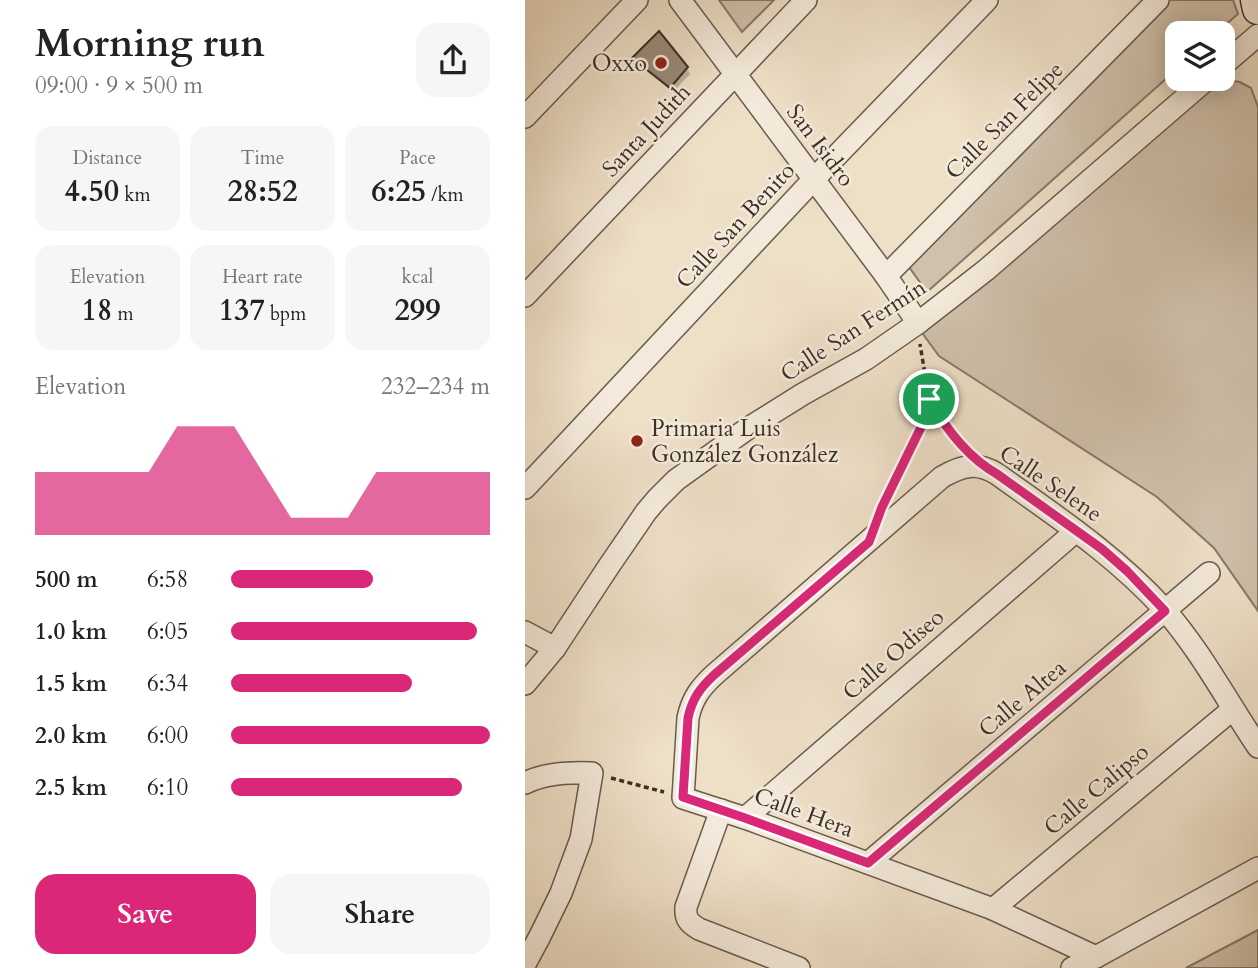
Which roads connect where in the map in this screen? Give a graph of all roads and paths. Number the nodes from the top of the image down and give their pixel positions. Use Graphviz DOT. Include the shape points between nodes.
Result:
graph roads {
  1 [pos="637,0"];
  2 [pos="680,0"];
  3 [pos="806,0"];
  4 [pos="987,0"];
  5 [pos="1158,0"];
  6 [pos="1255,0"];
  7 [pos="1258,9"];
  8 [pos="1258,35"];
  9 [pos="1235,55"];
  10 [pos="734,74"];
  11 [pos="1193,91"];
  12 [pos="525,117"];
  13 [pos="814,179"];
  14 [pos="886,276"];
  15 [pos="525,296"];
  16 [pos="918,323"];
  17 [pos="929,399"];
  18 [pos="984,467"];
  19 [pos="525,488"];
  20 [pos="882,507"];
  21 [pos="1076,531"];
  22 [pos="1209,573"];
  23 [pos="1165,611"];
  24 [pos="525,632"];
  25 [pos="555,648"];
  26 [pos="525,684"];
  27 [pos="1233,709"];
  28 [pos="1258,747"];
  29 [pos="592,773"];
  30 [pos="525,783"];
  31 [pos="683,797"];
  32 [pos="721,810"];
  33 [pos="745,818"];
  34 [pos="868,863"];
  35 [pos="1258,868"];
  36 [pos="993,909"];
  37 [pos="1096,957"];
  38 [pos="525,964"];
  39 [pos="799,968"];
  40 [pos="1072,968"];
  1 -- 12 [label="street"];
  2 -- 10 [label="street, San Isidro"];
  3 -- 10 [label="street, Santa Judith"];
  4 -- 13 [label="street, Calle San Benito"];
  5 -- 14 [label="street, Calle San Felipe"];
  6 -- 7 [label="street"];
  8 -- 9 [label="street"];
  10 -- 13 [label="street, San Isidro"];
  10 -- 15 [label="street, Santa Judith"];
  11 -- 16 [label="street, Calle San Fermín"];
  13 -- 14 [label="street, San Isidro"];
  13 -- 19 [label="street, Calle San Benito"];
  14 -- 16 [label="street, San Isidro"];
  16 -- 17 [label="path"];
  16 -- 25 [label="street, Calle San Fermín" via="747,429 676,480 633,530"];
  17 -- 18 [label="path" via="957,441"];
  17 -- 20 [label="path" via="927,415"];
  18 -- 21 [label="street, Calle Selene"];
  18 -- 31 [label="street, Calle Selene" via="955,469 942,477 703,685 688,718"];
  21 -- 23 [label="street, Calle Selene" via="1127,571"];
  21 -- 33 [label="street, Calle Odiseo"];
  22 -- 23 [label="street, Calle Altea"];
  23 -- 27 [label="street, Calle Selene"];
  23 -- 34 [label="street, Calle Altea"];
  24 -- 25 [label="street"];
  25 -- 26 [label="street, Calle San Fermín"];
  27 -- 28 [label="street, Calle Selene"];
  27 -- 36 [label="street, Calle Calipso"];
  29 -- 30 [label="street" via="536,777"];
  29 -- 31 [label="path"];
  29 -- 38 [label="street" via="580,839 561,892"];
  31 -- 32 [label="street, Calle Hera"];
  32 -- 33 [label="street, Calle Hera"];
  32 -- 39 [label="street" via="686,907 687,920 699,929"];
  33 -- 34 [label="street, Calle Hera"];
  34 -- 36 [label="street, Calle Hera"];
  35 -- 37 [label="street"];
  36 -- 37 [label="street, Calle Hera"];
  37 -- 40 [label="street"];
}
